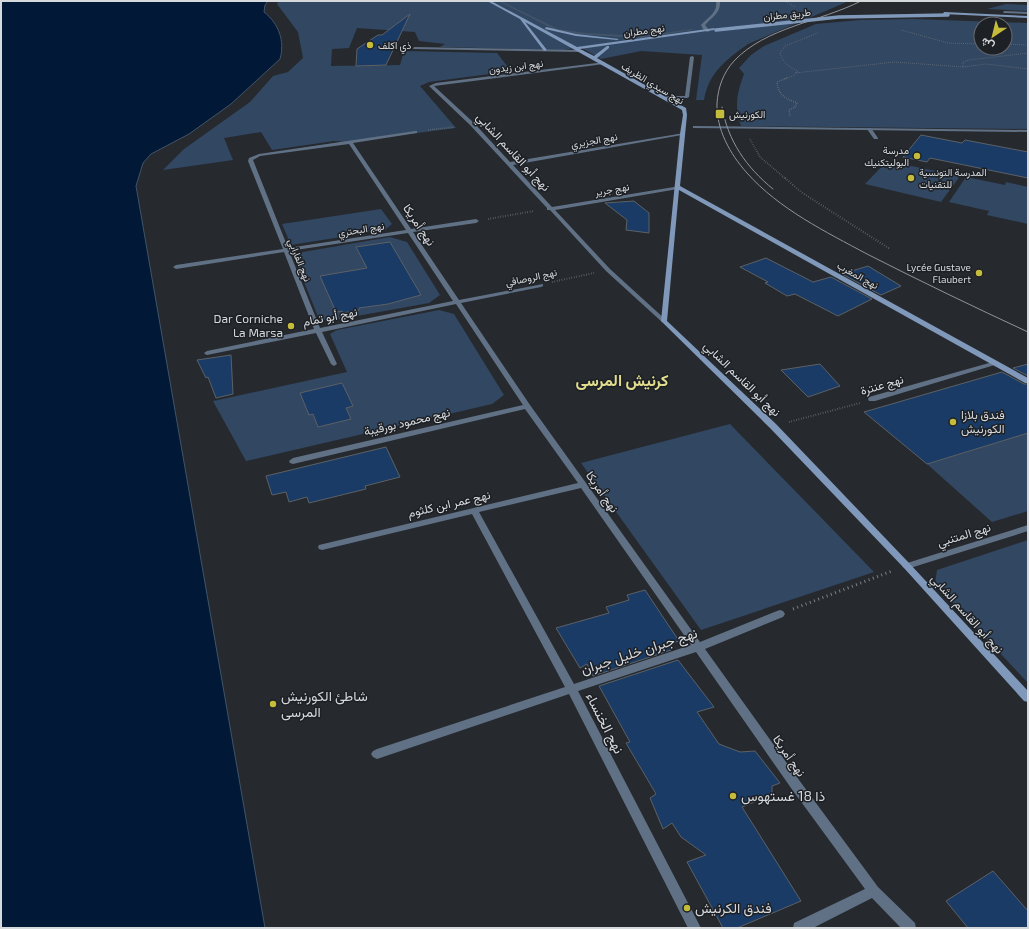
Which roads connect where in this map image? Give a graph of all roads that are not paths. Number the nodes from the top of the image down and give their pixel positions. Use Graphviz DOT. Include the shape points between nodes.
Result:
graph roads {
  1 [pos="489,1"];
  2 [pos="718,1"];
  3 [pos="1004,12"];
  4 [pos="1028,13"];
  5 [pos="1028,17"];
  6 [pos="520,18"];
  7 [pos="711,18"];
  8 [pos="535,26"];
  9 [pos="711,30"];
  10 [pos="638,40"];
  11 [pos="608,47"];
  12 [pos="414,48"];
  13 [pos="577,48"];
  14 [pos="502,50"];
  15 [pos="545,50"];
  16 [pos="582,51"];
  17 [pos="589,55"];
  18 [pos="692,57"];
  19 [pos="594,58"];
  20 [pos="604,63"];
  21 [pos="431,86"];
  22 [pos="665,97"];
  23 [pos="695,127"];
  24 [pos="869,129"];
  25 [pos="415,132"];
  26 [pos="1028,132"];
  27 [pos="682,134"];
  28 [pos="876,138"];
  29 [pos="350,142"];
  30 [pos="508,164"];
  31 [pos="678,187"];
  32 [pos="549,209"];
  33 [pos="476,221"];
  34 [pos="408,231"];
  35 [pos="287,250"];
  36 [pos="176,267"];
  37 [pos="541,285"];
  38 [pos="457,302"];
  39 [pos="664,322"];
  40 [pos="318,330"];
  41 [pos="207,353"];
  42 [pos="996,363"];
  43 [pos="334,364"];
  44 [pos="1028,381"];
  45 [pos="872,400"];
  46 [pos="527,406"];
  47 [pos="293,461"];
  48 [pos="582,485"];
  49 [pos="474,511"];
  50 [pos="1028,528"];
  51 [pos="322,547"];
  52 [pos="907,566"];
  53 [pos="780,614"];
  54 [pos="698,647"];
  55 [pos="571,688"];
  56 [pos="1028,698"];
  57 [pos="377,754"];
  58 [pos="874,891"];
  59 [pos="695,928"];
  60 [pos="799,928"];
  61 [pos="910,928"];
  1 -- 6 [label="street, نهج سيدي الظريف"];
  2 -- 7 [label="street" via="717,11"];
  3 -- 4 [label="street"];
  5 -- 9 [label="street, طريق مطران, bridge" via="946,14 839,17"];
  6 -- 8 [label="street, نهج سيدي الظريف"];
  6 -- 15 [label="street"];
  7 -- 9 [label="street"];
  7 -- 9 [label="street" via="703,25"];
  8 -- 10 [label="street" via="576,35"];
  8 -- 13 [label="street, نهج سيدي الظريف"];
  9 -- 10 [label="street, نهج مطران"];
  9 -- 11 [label="street, نهج مطران"];
  10 -- 13 [label="street, نهج مطران"];
  11 -- 16 [label="street, نهج مطران"];
  11 -- 19 [label="street"];
  12 -- 14 [label="street, نهج سيدي الظريف"];
  13 -- 16 [label="street, نهج سيدي الظريف"];
  14 -- 15 [label="street, نهج سيدي الظريف"];
  14 -- 17 [label="street, نهج سيدي الظريف" via="552,56"];
  15 -- 16 [label="street, نهج سيدي الظريف"];
  16 -- 17 [label="street, نهج سيدي الظريف"];
  17 -- 19 [label="street, نهج سيدي الظريف"];
  18 -- 22 [label="street" via="687,98"];
  19 -- 20 [label="street, نهج سيدي الظريف"];
  20 -- 21 [label="street, نهج ابن زيدون"];
  20 -- 22 [label="street, نهج سيدي الظريف"];
  21 -- 30 [label="street, نهج أبو القاسم الشابي" via="472,124"];
  22 -- 27 [label="street, نهج سيدي الظريف" via="684,110"];
  23 -- 24 [label="street"];
  24 -- 26 [label="street"];
  24 -- 28 [label="street"];
  25 -- 29 [label="street"];
  27 -- 30 [label="street, نهج الجزيري"];
  27 -- 31 [label="street, نهج سيدي الظريف"];
  29 -- 34 [label="street, نهج أمريكا"];
  29 -- 35 [label="street, نهج الفارابي" via="260,155 251,159"];
  30 -- 32 [label="street, نهج أبو القاسم الشابي"];
  31 -- 32 [label="street, نهج جرير"];
  31 -- 39 [label="street, نهج سيدي الظريف"];
  31 -- 42 [label="street, نهج المغرب"];
  32 -- 39 [label="street, نهج أبو القاسم الشابي" via="608,270"];
  33 -- 34 [label="street, نهج البحتري"];
  34 -- 35 [label="street, نهج البحتري"];
  34 -- 38 [label="street, نهج أمريكا"];
  35 -- 36 [label="street, نهج البحتري"];
  35 -- 40 [label="street, نهج الفارابي"];
  37 -- 38 [label="street, نهج الروصافي"];
  38 -- 40 [label="street, نهج أبو تمام"];
  38 -- 46 [label="street, نهج أمريكا"];
  39 -- 52 [label="street, نهج أبو القاسم الشابي" via="773,426"];
  40 -- 41 [label="street, نهج أبو تمام"];
  40 -- 43 [label="street, نهج الفارابي"];
  42 -- 44 [label="street, نهج المغرب"];
  42 -- 45 [label="street, نهج عنترة"];
  46 -- 47 [label="street, نهج محمود بورقيبة"];
  46 -- 48 [label="street, نهج أمريكا"];
  48 -- 49 [label="street, نهج عمر ابن كلثوم"];
  48 -- 54 [label="street, نهج أمريكا"];
  49 -- 51 [label="street, نهج عمر ابن كلثوم"];
  49 -- 55 [label="street, نهج الخنساء"];
  50 -- 52 [label="street, نهج المتنبي"];
  52 -- 56 [label="street, نهج أبو القاسم الشابي"];
  53 -- 54 [label="street, نهج جبران خليل جبران"];
  54 -- 55 [label="street, نهج جبران خليل جبران"];
  54 -- 58 [label="street, نهج أمريكا" via="794,784"];
  55 -- 57 [label="street, نهج جبران خليل جبران"];
  55 -- 59 [label="street, نهج الخنساء"];
  58 -- 60 [label="street"];
  58 -- 61 [label="street, نهج أمريكا"];
}
